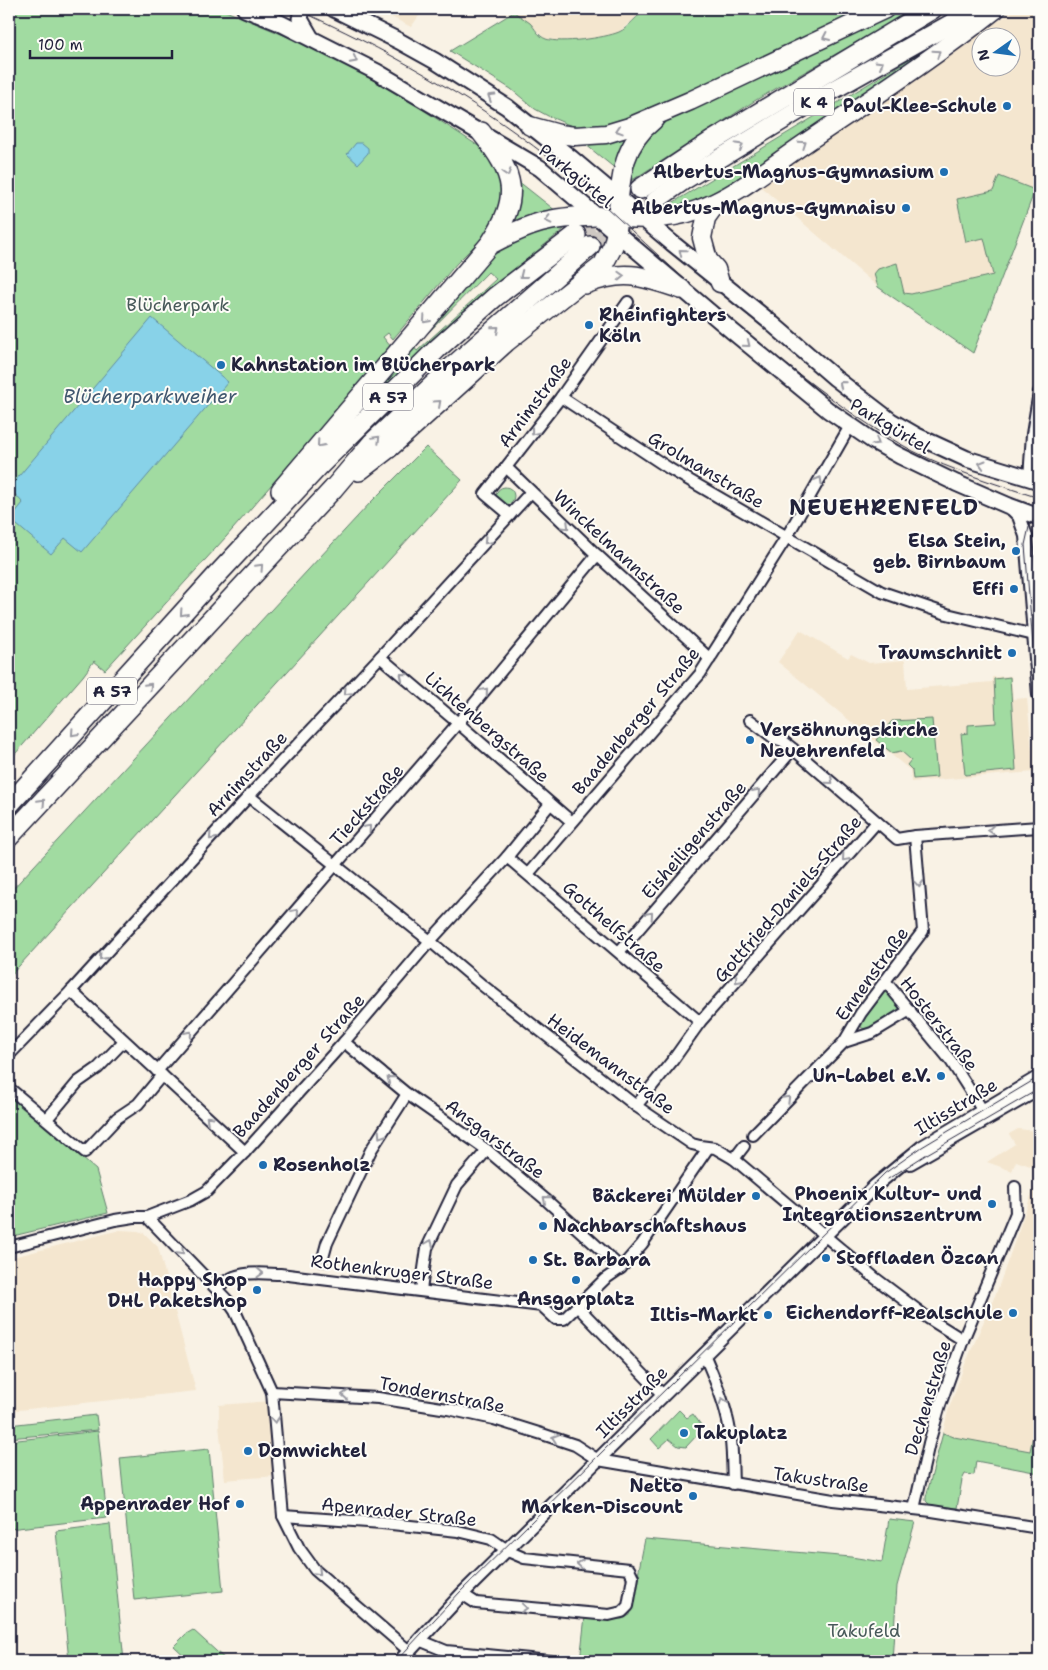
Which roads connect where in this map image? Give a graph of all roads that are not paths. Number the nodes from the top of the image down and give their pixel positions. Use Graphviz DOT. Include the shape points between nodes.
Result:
graph roads {
  1 [pos="251,9"];
  2 [pos="302,9"];
  3 [pos="334,9"];
  4 [pos="886,9"];
  5 [pos="932,9"];
  6 [pos="977,9"];
  7 [pos="996,9"];
  8 [pos="311,38"];
  9 [pos="664,112"];
  10 [pos="530,126"];
  11 [pos="481,132"];
  12 [pos="640,189"];
  13 [pos="620,198"];
  14 [pos="655,201"];
  15 [pos="719,201"];
  16 [pos="596,216"];
  17 [pos="644,219"];
  18 [pos="617,226"];
  19 [pos="489,245"];
  20 [pos="720,283"];
  21 [pos="680,289"];
  22 [pos="560,298"];
  23 [pos="628,302"];
  24 [pos="1039,392"];
  25 [pos="561,396"];
  26 [pos="850,426"];
  27 [pos="507,468"];
  28 [pos="1034,480"];
  29 [pos="333,489"];
  30 [pos="531,492"];
  31 [pos="1009,506"];
  32 [pos="510,515"];
  33 [pos="1039,517"];
  34 [pos="786,538"];
  35 [pos="1027,547"];
  36 [pos="596,555"];
  37 [pos="216,576"];
  38 [pos="1034,635"];
  39 [pos="380,657"];
  40 [pos="710,658"];
  41 [pos="1038,660"];
  42 [pos="1039,695"];
  43 [pos="750,720"];
  44 [pos="458,722"];
  45 [pos="793,749"];
  46 [pos="249,796"];
  47 [pos="9,804"];
  48 [pos="550,804"];
  49 [pos="572,822"];
  50 [pos="878,822"];
  51 [pos="1039,827"];
  52 [pos="915,836"];
  53 [pos="9,838"];
  54 [pos="507,856"];
  55 [pos="336,865"];
  56 [pos="528,874"];
  57 [pos="430,941"];
  58 [pos="618,952"];
  59 [pos="885,982"];
  60 [pos="71,991"];
  61 [pos="910,1010"];
  62 [pos="700,1022"];
  63 [pos="124,1041"];
  64 [pos="344,1042"];
  65 [pos="844,1042"];
  66 [pos="9,1055"];
  67 [pos="159,1073"];
  68 [pos="1039,1077"];
  69 [pos="9,1088"];
  70 [pos="1039,1089"];
  71 [pos="407,1094"];
  72 [pos="636,1106"];
  73 [pos="983,1111"];
  74 [pos="47,1119"];
  75 [pos="754,1135"];
  76 [pos="744,1146"];
  77 [pos="708,1148"];
  78 [pos="487,1150"];
  79 [pos="245,1152"];
  80 [pos="734,1159"];
  81 [pos="892,1172"];
  82 [pos="1015,1187"];
  83 [pos="147,1217"];
  84 [pos="824,1236"];
  85 [pos="9,1247"];
  86 [pos="324,1254"];
  87 [pos="621,1268"];
  88 [pos="216,1288"];
  89 [pos="421,1290"];
  90 [pos="577,1306"];
  91 [pos="963,1340"];
  92 [pos="704,1354"];
  93 [pos="272,1392"];
  94 [pos="663,1395"];
  95 [pos="598,1460"];
  96 [pos="733,1484"];
  97 [pos="914,1509"];
  98 [pos="283,1516"];
  99 [pos="1039,1528"];
  100 [pos="507,1550"];
  101 [pos="462,1594"];
  102 [pos="419,1640"];
  103 [pos="404,1656"];
  104 [pos="550,1661"];
  1 -- 8 [label="main road, Parkgürtel"];
  2 -- 8 [label="main road" via="300,19"];
  10 -- 3 [label="main road, Parkgürtel, one-way" via="507,107 435,61"];
  4 -- 9 [label="highway, one-way"];
  5 -- 12 [label="highway" via="712,141"];
  14 -- 6 [label="highway, K 4, one-way" via="824,95"];
  15 -- 7 [label="highway, one-way" via="896,82"];
  8 -- 11 [label="main road, Parkgürtel, one-way" via="385,76"];
  9 -- 10 [label="highway, one-way" via="606,134 575,136"];
  9 -- 13 [label="highway" via="645,127 630,148 623,169"];
  10 -- 13 [label="main road, Parkgürtel"];
  11 -- 16 [label="main road, Parkgürtel" via="540,168"];
  11 -- 19 [label="highway, one-way" via="501,159 511,187 507,214"];
  13 -- 17 [label="main road, Parkgürtel"];
  13 -- 18 [label="highway"];
  15 -- 17 [label="highway" via="682,214"];
  15 -- 20 [label="highway" via="706,218 702,238 708,260 716,269"];
  16 -- 18 [label="highway"];
  16 -- 19 [label="highway, one-way" via="549,219"];
  17 -- 18 [label="highway"];
  20 -- 17 [label="main road, Parkgürtel, one-way"];
  18 -- 21 [label="main road, Parkgürtel"];
  18 -- 22 [label="highway" via="613,246 602,265"];
  19 -- 37 [label="highway, one-way" via="228,553"];
  28 -- 20 [label="main road, Parkgürtel, one-way" via="944,450 891,421"];
  22 -- 21 [label="highway, one-way" via="584,284 614,276 640,276"];
  21 -- 26 [label="main road, Parkgürtel, one-way"];
  29 -- 22 [label="highway, one-way" via="389,448 506,342"];
  23 -- 25 [label="street, Arnimstraße"];
  24 -- 28 [label="street" via="1032,434"];
  25 -- 27 [label="street, Arnimstraße, one-way"];
  25 -- 34 [label="street, Grolmanstraße" via="670,469"];
  26 -- 31 [label="main road, Parkgürtel, one-way" via="900,456"];
  34 -- 26 [label="street, Baadenberger Straße, one-way"];
  27 -- 30 [label="street, Winckelmannstraße"];
  27 -- 32 [label="street, Arnimstraße" via="485,494"];
  29 -- 37 [label="highway, A 57, one-way" via="372,443 583,241 495,297 437,349 319,466"];
  53 -- 29 [label="highway, A 57, one-way"];
  30 -- 32 [label="street, Arnimstraße"];
  30 -- 36 [label="street, Winckelmannstraße, one-way"];
  31 -- 33 [label="main road, Parkgürtel"];
  31 -- 35 [label="street" via="1019,516"];
  32 -- 39 [label="street, Arnimstraße, one-way"];
  33 -- 35 [label="street" via="1029,534"];
  34 -- 38 [label="street, Grolmanstraße" via="882,592 947,614"];
  34 -- 40 [label="street, Baadenberger Straße"];
  35 -- 38 [label="street"];
  36 -- 40 [label="street, Winckelmannstraße"];
  44 -- 36 [label="street, Tieckstraße, one-way"];
  37 -- 47 [label="highway, A 57, one-way"];
  38 -- 41 [label="street"];
  44 -- 39 [label="street, Lichtenbergstraße, one-way"];
  39 -- 46 [label="street, Arnimstraße, one-way"];
  40 -- 49 [label="street, Baadenberger Straße" via="700,674"];
  41 -- 42 [label="street"];
  43 -- 45 [label="street"];
  44 -- 48 [label="street, Lichtenbergstraße"];
  55 -- 44 [label="street, Tieckstraße, one-way"];
  45 -- 50 [label="street, one-way"];
  58 -- 45 [label="street, Eisheiligenstraße, one-way"];
  46 -- 55 [label="street, Heidemannstraße"];
  46 -- 60 [label="street, Arnimstraße, one-way"];
  48 -- 49 [label="street, Lichtenbergstraße"];
  48 -- 54 [label="street, Baadenberger Straße"];
  49 -- 56 [label="street, Baadenberger Straße"];
  50 -- 52 [label="street, Gottfried-Daniels-Straße" via="897,838"];
  50 -- 62 [label="street, Gottfried-Daniels-Straße, one-way"];
  51 -- 52 [label="street, Gottfried-Daniels-Straße, one-way"];
  52 -- 59 [label="street, Ennenstraße, one-way" via="923,931"];
  54 -- 56 [label="street, Gotthelfstraße"];
  54 -- 57 [label="street, Baadenberger Straße"];
  55 -- 57 [label="street, Heidemannstraße"];
  67 -- 55 [label="street, Tieckstraße, one-way"];
  56 -- 58 [label="street, Gotthelfstraße"];
  57 -- 64 [label="street, Baadenberger Straße"];
  57 -- 72 [label="street, Heidemannstraße"];
  58 -- 62 [label="street, Gotthelfstraße"];
  59 -- 61 [label="street, Hosterstraße"];
  59 -- 65 [label="street, Ennenstraße"];
  60 -- 63 [label="street"];
  60 -- 66 [label="street, Arnimstraße"];
  61 -- 65 [label="street, Ennenstraße" via="872,1033"];
  61 -- 73 [label="street, Hosterstraße" via="951,1061"];
  62 -- 72 [label="street, Gottfried-Daniels-Straße"];
  63 -- 67 [label="street"];
  63 -- 74 [label="street" via="98,1068 78,1082"];
  71 -- 64 [label="street, Ansgarstraße, one-way"];
  64 -- 79 [label="street, Baadenberger Straße"];
  75 -- 65 [label="street, Ennenstraße, one-way"];
  67 -- 74 [label="street, Tieckstraße" via="138,1104 116,1118 85,1152"];
  79 -- 67 [label="street, one-way"];
  68 -- 73 [label="street, Iltisstraße"];
  69 -- 74 [label="street"];
  70 -- 81 [label="street, Iltisstraße"];
  71 -- 78 [label="street, Ansgarstraße"];
  71 -- 86 [label="street, one-way" via="371,1150"];
  72 -- 77 [label="street, Heidemannstraße" via="692,1144"];
  73 -- 81 [label="street, Iltisstraße" via="922,1146"];
  76 -- 80 [label="street"];
  77 -- 80 [label="street, Heidemannstraße" via="715,1148"];
  77 -- 87 [label="street, Rothenkruger Straße" via="642,1244"];
  87 -- 78 [label="street, Ansgarstraße, one-way"];
  89 -- 78 [label="street, one-way" via="427,1248 457,1185"];
  79 -- 83 [label="street, Baadenberger Straße" via="207,1191"];
  80 -- 84 [label="street, Heidemannstraße"];
  81 -- 84 [label="street, Iltisstraße"];
  82 -- 91 [label="street, Dechenstraße" via="1016,1213"];
  83 -- 85 [label="street, Baadenberger Straße" via="116,1220"];
  83 -- 88 [label="street, one-way"];
  84 -- 91 [label="street, Heidemannstraße" via="928,1318"];
  84 -- 92 [label="street, Iltisstraße"];
  87 -- 90 [label="street, Rothenkruger Straße" via="605,1278"];
  88 -- 89 [label="street, Rothenkruger Straße, one-way" via="227,1279 252,1272 322,1273"];
  88 -- 93 [label="street" via="235,1311"];
  89 -- 90 [label="street, Rothenkruger Straße" via="542,1306 556,1319 564,1319"];
  90 -- 94 [label="street"];
  91 -- 97 [label="street, Dechenstraße" via="929,1443"];
  92 -- 94 [label="street, Iltisstraße"];
  96 -- 92 [label="street, one-way" via="728,1419"];
  95 -- 93 [label="street, Tondernstraße, one-way" via="575,1446 545,1435 448,1409 378,1398"];
  93 -- 98 [label="street, one-way"];
  94 -- 95 [label="street, Iltisstraße"];
  95 -- 96 [label="street, Takustraße"];
  95 -- 100 [label="street, Iltisstraße"];
  96 -- 97 [label="street, Takustraße"];
  97 -- 99 [label="street, Takustraße"];
  98 -- 100 [label="street, Apenrader Straße" via="458,1531 491,1539"];
  98 -- 103 [label="street, one-way" via="299,1548 315,1570"];
  100 -- 101 [label="street, Iltisstraße"];
  101 -- 100 [label="street, Apenrader Straße, one-way" via="476,1603 609,1615 622,1612 628,1606 633,1576 629,1569 524,1558"];
  101 -- 102 [label="street, Iltisstraße"];
  102 -- 103 [label="street, Iltisstraße"];
  102 -- 104 [label="street" via="446,1651"];
}
